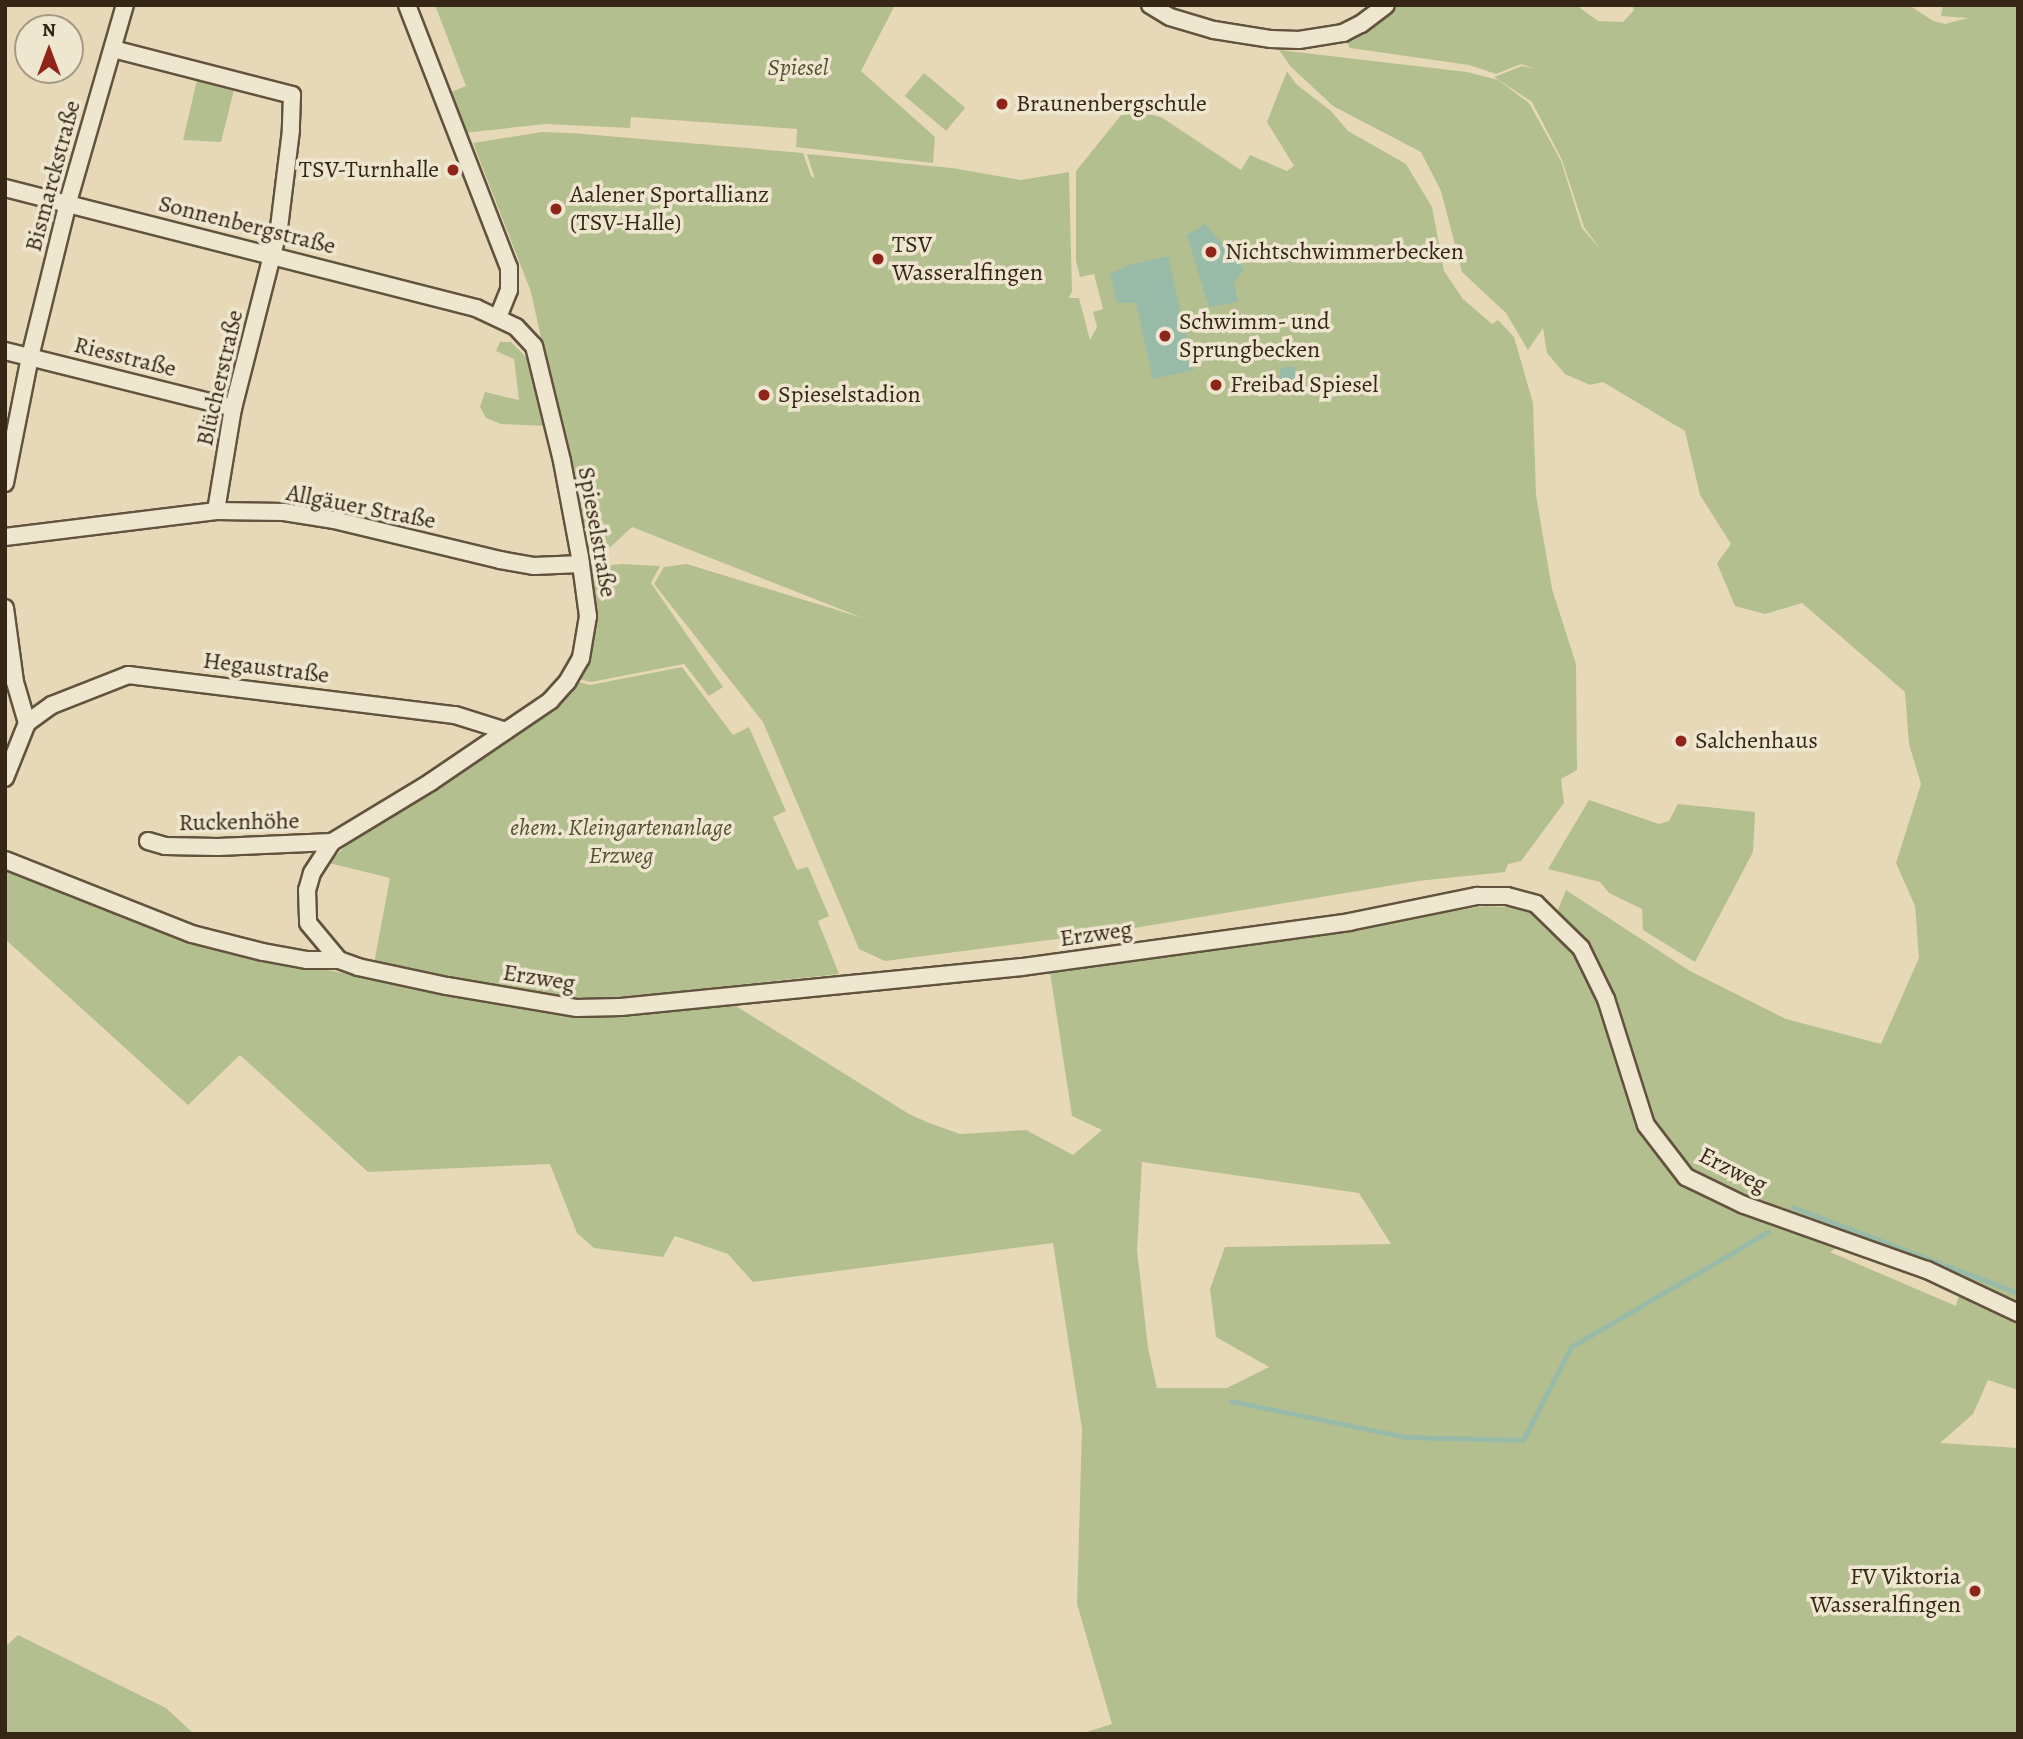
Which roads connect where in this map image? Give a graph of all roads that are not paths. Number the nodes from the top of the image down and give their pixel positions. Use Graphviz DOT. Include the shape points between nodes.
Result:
graph roads {
  1 [pos="125,5"];
  2 [pos="407,5"];
  3 [pos="1150,5"];
  4 [pos="1386,5"];
  5 [pos="113,49"];
  6 [pos="5,188"];
  7 [pos="68,202"];
  8 [pos="274,256"];
  9 [pos="498,317"];
  10 [pos="5,351"];
  11 [pos="30,357"];
  12 [pos="233,408"];
  13 [pos="5,483"];
  14 [pos="216,511"];
  15 [pos="5,537"];
  16 [pos="581,564"];
  17 [pos="5,608"];
  18 [pos="27,723"];
  19 [pos="506,731"];
  20 [pos="5,778"];
  21 [pos="148,841"];
  22 [pos="332,842"];
  23 [pos="5,860"];
  24 [pos="339,960"];
  25 [pos="2018,1313"];
  1 -- 5 [label="street, Bismarckstraße"];
  2 -- 9 [label="street" via="509,268 509,290"];
  3 -- 4 [label="street" via="1170,17 1214,30 1299,40 1343,33"];
  5 -- 7 [label="street, Bismarckstraße"];
  5 -- 8 [label="street, Blücherstraße" via="292,95"];
  6 -- 7 [label="street, Sonnenbergstraße"];
  7 -- 8 [label="street, Sonnenbergstraße"];
  7 -- 11 [label="street, Bismarckstraße"];
  8 -- 9 [label="street, Sonnenbergstraße"];
  8 -- 12 [label="street, Blücherstraße"];
  9 -- 16 [label="street, Spieselstraße" via="516,327 534,346"];
  10 -- 11 [label="street, Riesstraße"];
  11 -- 12 [label="street, Riesstraße"];
  11 -- 13 [label="street, Bismarckstraße"];
  12 -- 14 [label="street, Blücherstraße"];
  14 -- 15 [label="street, Allgäuer Straße"];
  14 -- 16 [label="street, Allgäuer Straße" via="284,512 500,561 534,566"];
  16 -- 19 [label="street, Spieselstraße" via="588,616 581,658 550,701"];
  17 -- 18 [label="street" via="15,682"];
  18 -- 19 [label="street, Hegaustraße" via="52,705 128,675 455,715"];
  18 -- 20 [label="street"];
  19 -- 22 [label="street, Spieselstraße"];
  21 -- 22 [label="street, Ruckenhöhe" via="165,846 218,847"];
  22 -- 24 [label="street, Spieselstraße" via="312,873 307,890 308,923"];
  23 -- 24 [label="street, Erzweg" via="192,934 296,958"];
  24 -- 25 [label="street, Erzweg" via="447,986 577,1008 621,1007 1022,967 1260,936 1477,897 1507,896 1536,904 1581,948 1606,999 1646,1125 1686,1177 1744,1205 1927,1270"];
}
